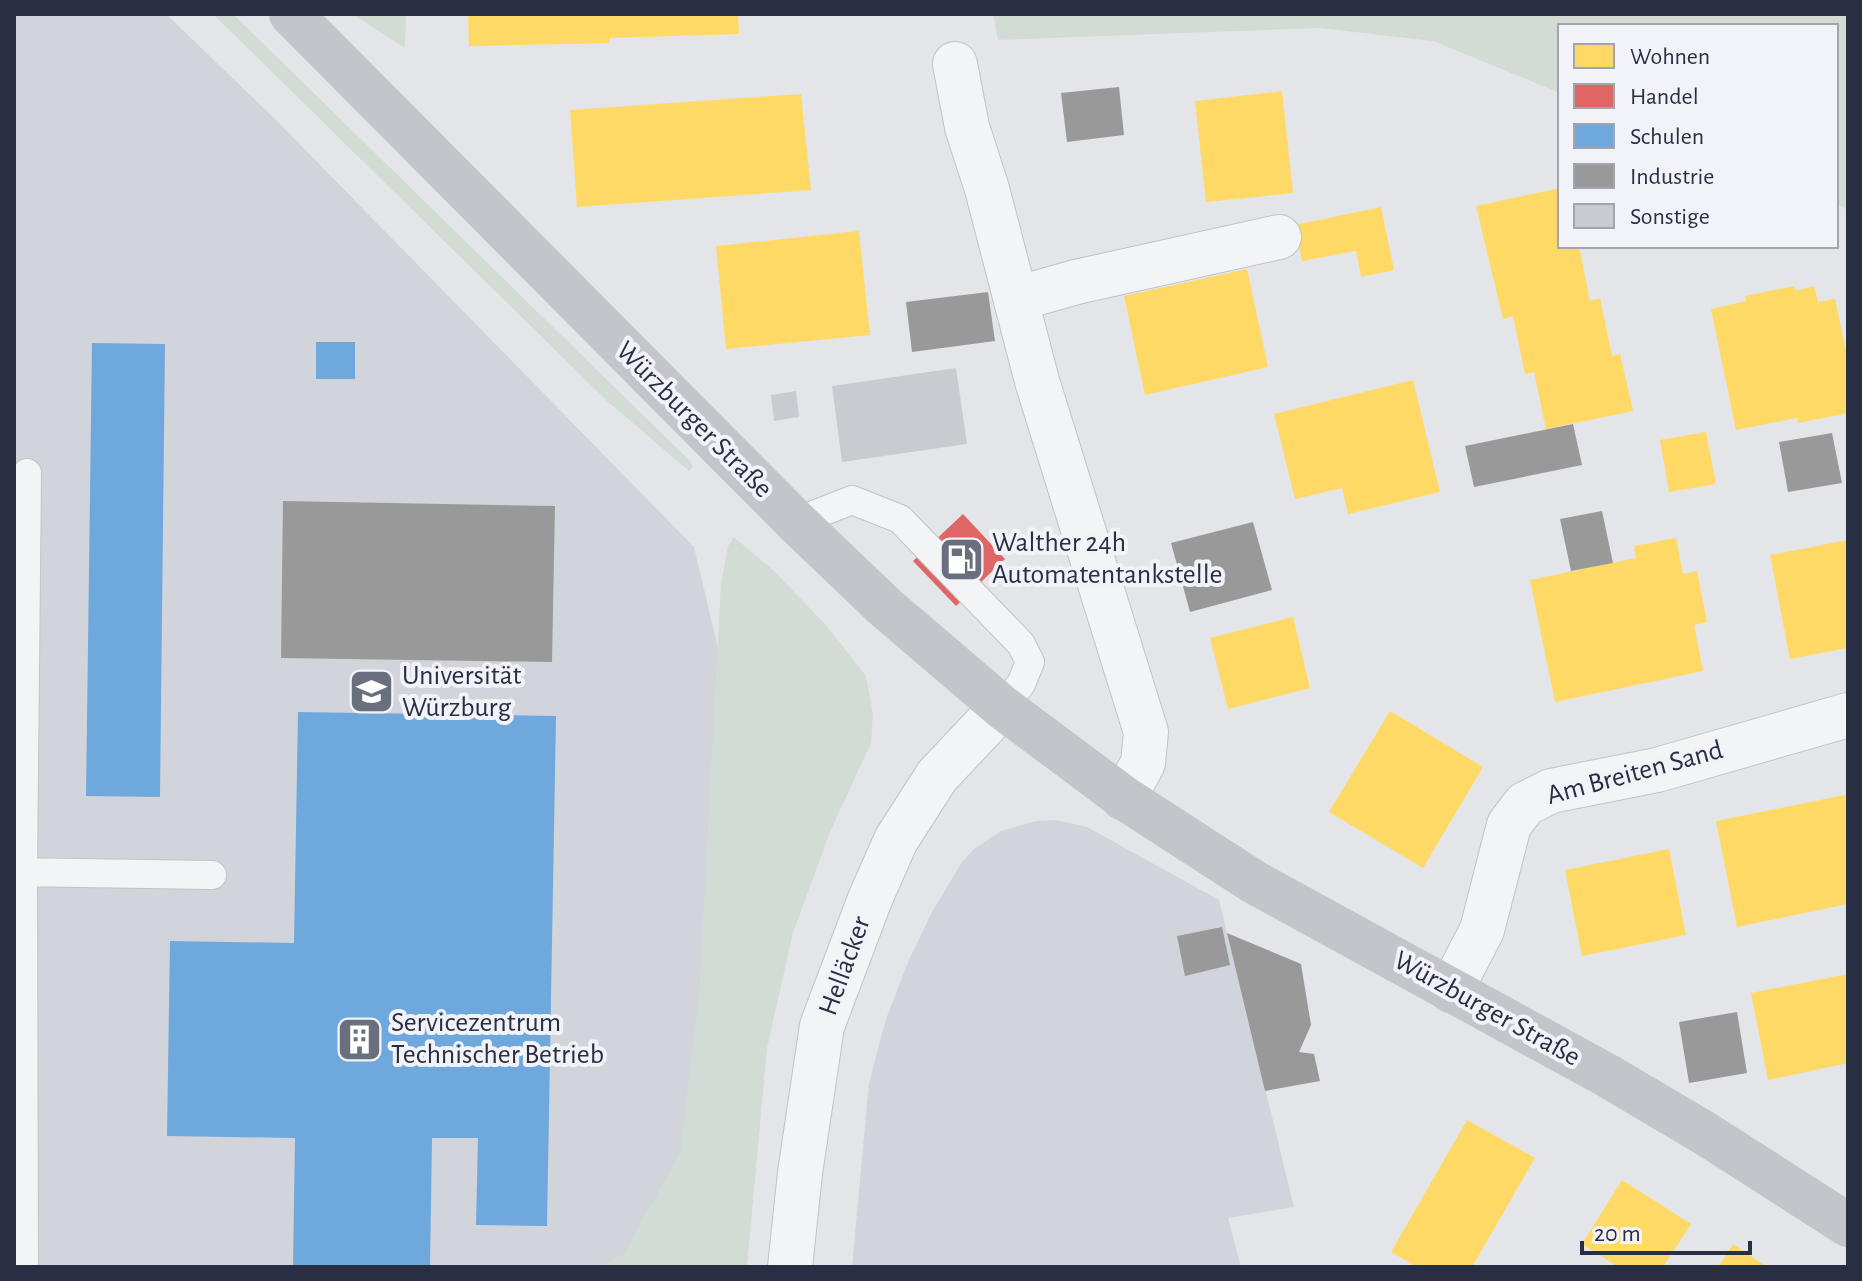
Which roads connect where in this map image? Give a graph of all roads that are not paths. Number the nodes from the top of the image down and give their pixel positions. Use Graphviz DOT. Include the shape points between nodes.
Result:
graph roads {
  1 [pos="291,14"];
  2 [pos="955,64"];
  3 [pos="1279,237"];
  4 [pos="1016,299"];
  5 [pos="27,473"];
  6 [pos="796,522"];
  7 [pos="1002,707"];
  8 [pos="1848,715"];
  9 [pos="1124,798"];
  10 [pos="19,872"];
  11 [pos="212,875"];
  12 [pos="1451,990"];
  13 [pos="1848,1225"];
  14 [pos="24,1267"];
  15 [pos="790,1267"];
  1 -- 6 [label="street, Würzburger Straße"];
  2 -- 4 [label="street" via="967,127"];
  3 -- 4 [label="street"];
  4 -- 9 [label="street" via="1146,732 1143,763"];
  5 -- 10 [label="lane"];
  6 -- 7 [label="street, Würzburger Straße"];
  6 -- 7 [label="lane" via="852,500 900,519 1021,644 1030,662"];
  7 -- 9 [label="street, Würzburger Straße"];
  7 -- 15 [label="street, Helläcker" via="937,776 896,840 864,913 822,1026"];
  8 -- 12 [label="street, Am Breiten Sand" via="1657,770 1551,791 1525,804 1509,825 1482,930"];
  9 -- 12 [label="street, Würzburger Straße" via="1254,882"];
  10 -- 11 [label="lane"];
  10 -- 14 [label="lane"];
  12 -- 13 [label="street, Würzburger Straße" via="1682,1119"];
}
